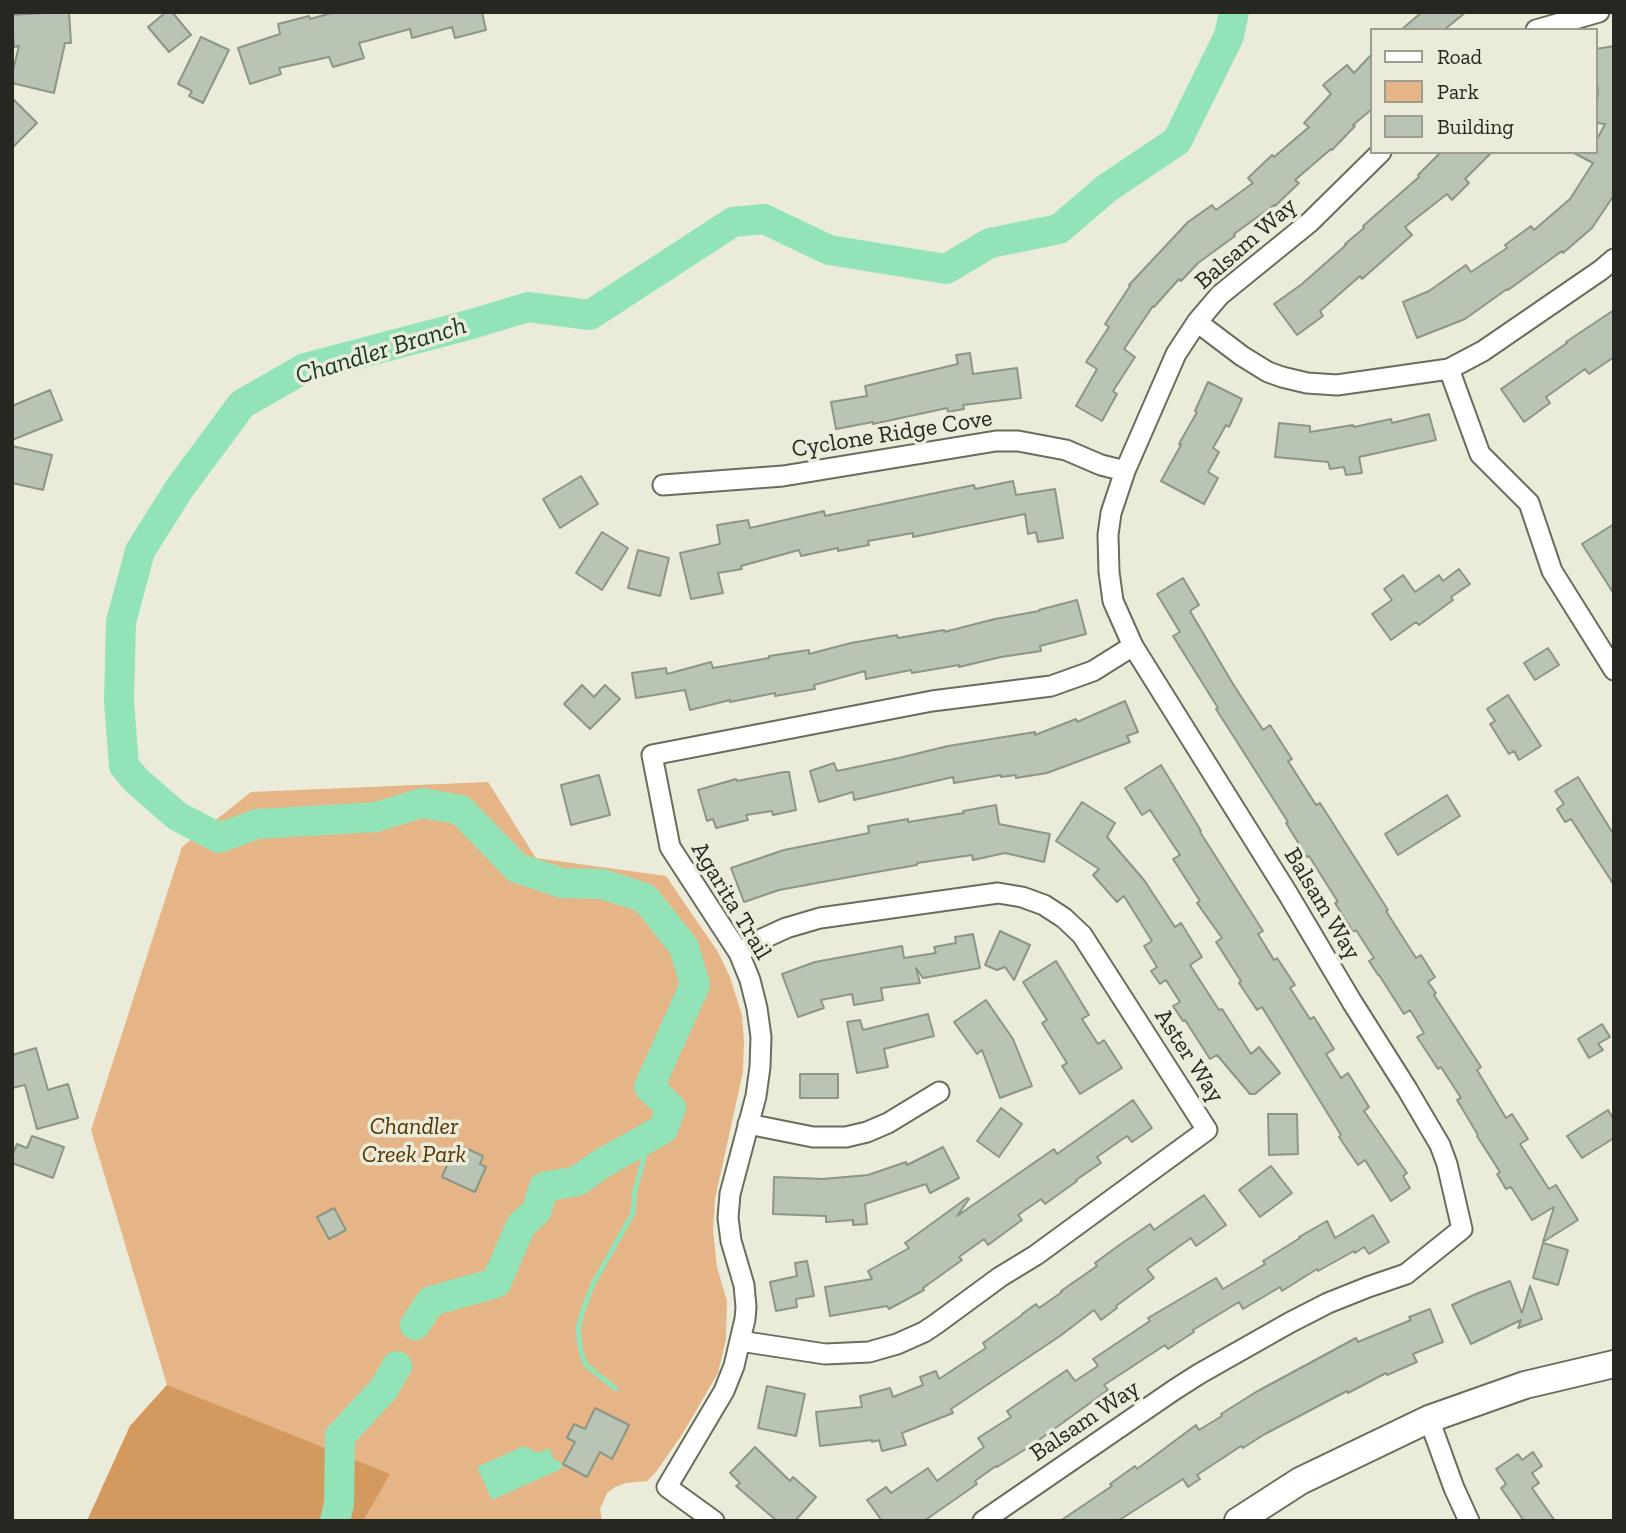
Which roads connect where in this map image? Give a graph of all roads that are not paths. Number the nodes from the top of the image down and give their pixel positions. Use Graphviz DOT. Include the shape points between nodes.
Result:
graph roads {
  1 [pos="1599,12"];
  2 [pos="1543,28"];
  3 [pos="1379,154"];
  4 [pos="1614,259"];
  5 [pos="1197,322"];
  6 [pos="1449,369"];
  7 [pos="1125,471"];
  8 [pos="663,485"];
  9 [pos="1133,646"];
  10 [pos="1614,670"];
  11 [pos="738,953"];
  12 [pos="939,1092"];
  13 [pos="748,1124"];
  14 [pos="740,1341"];
  15 [pos="1614,1364"];
  16 [pos="1430,1419"];
  17 [pos="714,1521"];
  18 [pos="983,1521"];
  19 [pos="1238,1521"];
  20 [pos="1468,1521"];
  1 -- 2 [label="street"];
  3 -- 5 [label="street, Balsam Way" via="1310,222 1220,295"];
  4 -- 6 [label="street" via="1483,351"];
  5 -- 6 [label="street" via="1268,372 1307,383 1337,385"];
  5 -- 7 [label="street, Balsam Way" via="1176,354"];
  6 -- 10 [label="street" via="1480,454 1529,503 1552,571"];
  7 -- 8 [label="street, Cyclone Ridge Cove" via="1066,450 996,440 783,476"];
  7 -- 9 [label="street, Balsam Way" via="1111,513 1108,572 1112,601"];
  9 -- 11 [label="street, Agarita Trail" via="1093,671 1051,685 932,701 652,755 670,847"];
  9 -- 18 [label="street, Balsam Way" via="1440,1145 1462,1229 1406,1274 1328,1303 1199,1374"];
  11 -- 13 [label="street, Agarita Trail" via="750,980 761,1037 756,1096"];
  11 -- 14 [label="street, Aster Way" via="786,928 820,918 998,893 1044,905 1082,935 1207,1130 924,1332 869,1352 839,1354"];
  12 -- 13 [label="street" via="888,1124 846,1137 813,1137"];
  13 -- 14 [label="street, Agarita Trail" via="728,1218 744,1285 746,1307"];
  14 -- 17 [label="street, Agarita Trail" via="724,1391 667,1487"];
  15 -- 16 [label="main road" via="1525,1385"];
  16 -- 19 [label="main road" via="1300,1481"];
  16 -- 20 [label="street"];
}
